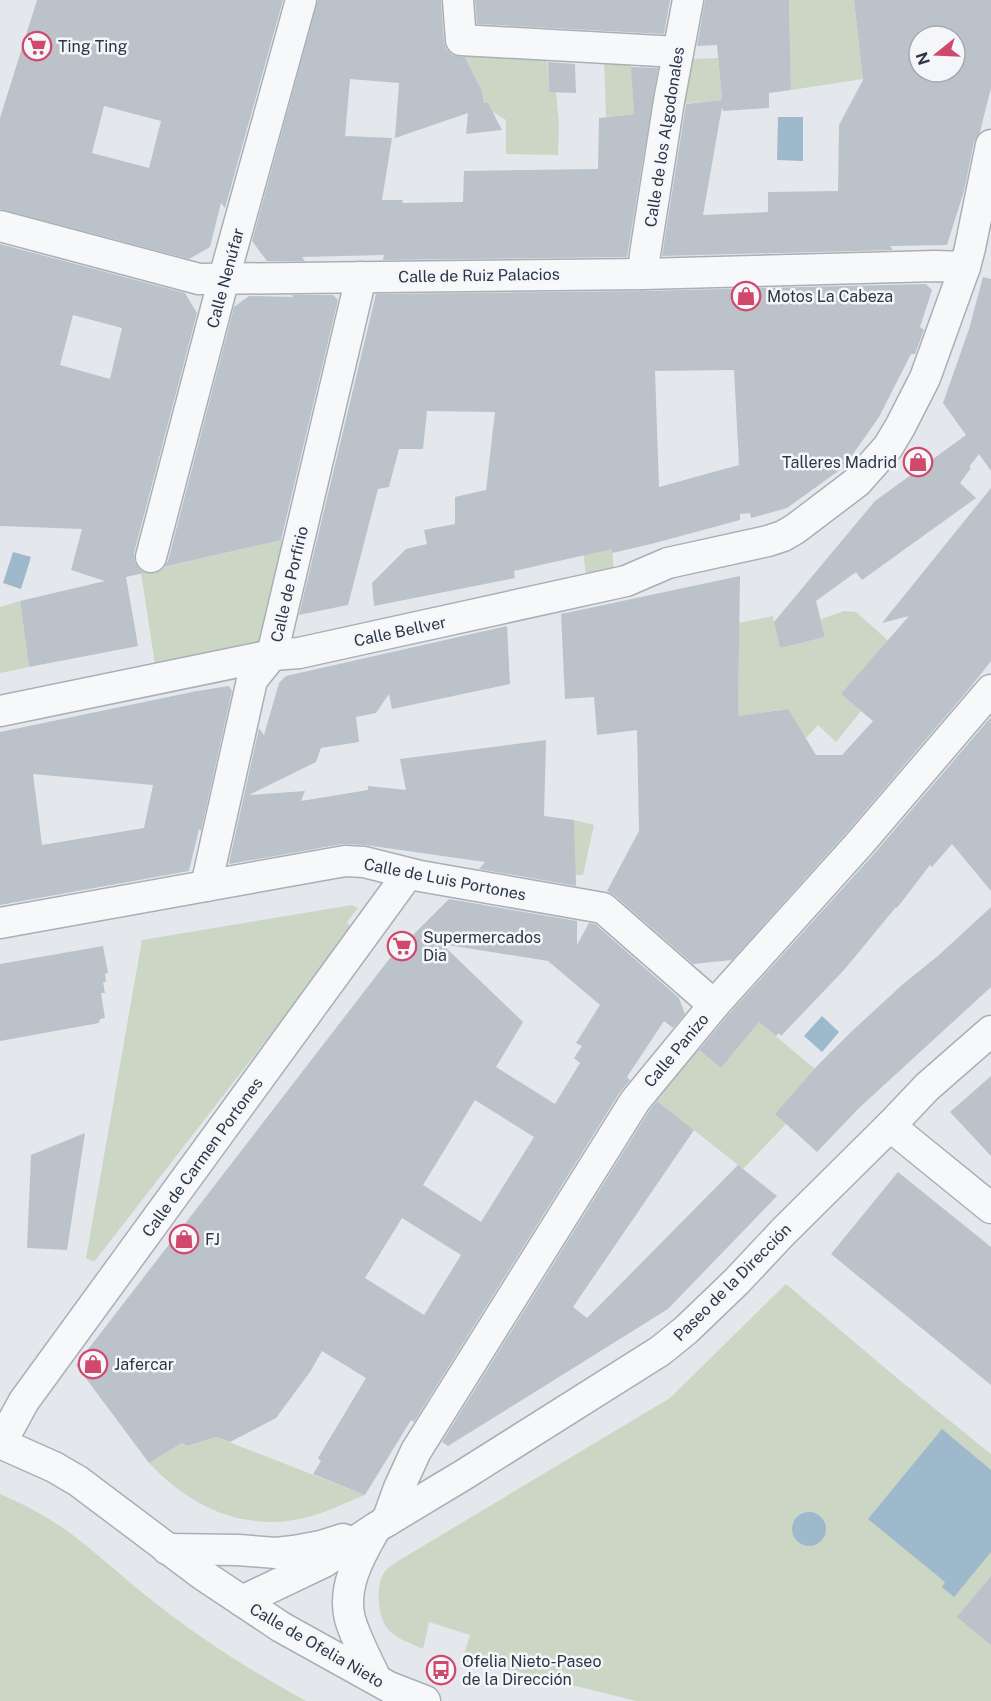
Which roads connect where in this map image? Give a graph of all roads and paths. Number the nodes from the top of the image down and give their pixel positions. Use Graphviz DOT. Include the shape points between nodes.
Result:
graph roads {
  1 [pos="301,0"];
  2 [pos="458,0"];
  3 [pos="688,0"];
  4 [pos="678,52"];
  5 [pos="991,145"];
  6 [pos="0,226"];
  7 [pos="965,267"];
  8 [pos="644,274"];
  9 [pos="361,277"];
  10 [pos="224,278"];
  11 [pos="151,557"];
  12 [pos="272,655"];
  13 [pos="991,690"];
  14 [pos="0,711"];
  15 [pos="408,874"];
  16 [pos="206,886"];
  17 [pos="0,923"];
  18 [pos="714,1005"];
  19 [pos="991,1031"];
  20 [pos="890,1126"];
  21 [pos="991,1208"];
  22 [pos="1,1443"];
  23 [pos="416,1451"];
  24 [pos="465,1474"];
  25 [pos="382,1524"];
  26 [pos="167,1549"];
  27 [pos="243,1601"];
  28 [pos="375,1679"];
  29 [pos="425,1701"];
  1 -- 10 [label="street, Calle Nenúfar"];
  2 -- 4 [label="street" via="461,40"];
  3 -- 4 [label="street, Calle de los Algodonales"];
  4 -- 8 [label="street, Calle de los Algodonales"];
  5 -- 7 [label="street, Calle Bellver"];
  6 -- 10 [label="street, Calle de Ruiz Palacios" via="199,279"];
  7 -- 8 [label="street, Calle de Ruiz Palacios"];
  7 -- 12 [label="street, Calle Bellver" via="925,378 888,447 857,482 783,536 662,565 627,581 299,653"];
  8 -- 9 [label="street, Calle de Ruiz Palacios"];
  9 -- 10 [label="street, Calle de Ruiz Palacios"];
  9 -- 12 [label="street, Calle de Porfirio"];
  10 -- 11 [label="street, Calle Nenúfar"];
  12 -- 14 [label="street, Calle Bellver"];
  12 -- 16 [label="street, Calle de Porfirio" via="252,680"];
  13 -- 18 [label="street, Calle Panizo"];
  15 -- 16 [label="street, Calle de Luis Portones" via="345,861"];
  15 -- 18 [label="street, Calle de Luis Portones" via="603,908"];
  15 -- 22 [label="street, Calle de Carmen Portones" via="24,1401"];
  16 -- 17 [label="street, Calle de Luis Portones"];
  18 -- 23 [label="street, Calle Panizo" via="634,1101"];
  19 -- 20 [label="street, Paseo de la Dirección" via="927,1087"];
  20 -- 21 [label="street"];
  20 -- 24 [label="street, Paseo de la Dirección" via="737,1281 660,1352"];
  22 -- 26 [label="street" via="78,1481"];
  23 -- 24 [label="street" via="449,1471"];
  23 -- 25 [label="street, Calle Panizo"];
  24 -- 25 [label="street, Paseo de la Dirección"];
  25 -- 26 [label="street, Paseo de la Dirección" via="321,1546 294,1551"];
  25 -- 27 [label="street, Paseo de la Dirección" via="324,1562"];
  25 -- 28 [label="street, Paseo de la Dirección" via="359,1557 349,1598 350,1618"];
  26 -- 27 [label="street"];
  27 -- 28 [label="street, Calle de Ofelia Nieto" via="281,1627"];
  28 -- 29 [label="street, Calle de Ofelia Nieto"];
}
